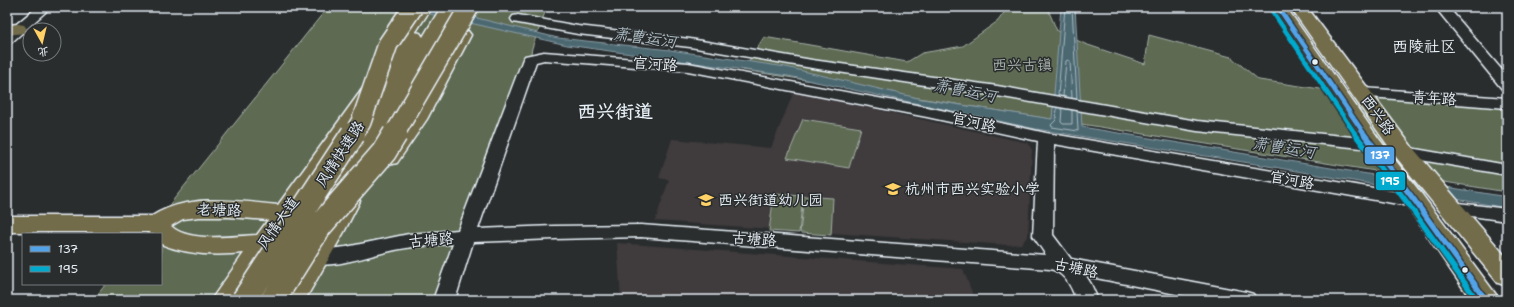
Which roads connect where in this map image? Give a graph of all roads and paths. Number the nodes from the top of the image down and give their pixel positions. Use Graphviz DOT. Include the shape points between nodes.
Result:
graph roads {
  1 [pos="44,7"];
  2 [pos="1278,7"];
  3 [pos="1298,7"];
  4 [pos="1440,7"];
  5 [pos="422,10"];
  6 [pos="463,14"];
  7 [pos="518,19"];
  8 [pos="11,33"];
  9 [pos="1507,86"];
  10 [pos="1362,93"];
  11 [pos="1507,103"];
  12 [pos="1046,138"];
  13 [pos="1371,144"];
  14 [pos="1396,159"];
  15 [pos="1507,170"];
  16 [pos="1414,199"];
  17 [pos="1448,205"];
  18 [pos="284,214"];
  19 [pos="1507,215"];
  20 [pos="7,224"];
  21 [pos="156,224"];
  22 [pos="326,229"];
  23 [pos="465,237"];
  24 [pos="264,243"];
  25 [pos="315,258"];
  26 [pos="1065,266"];
  27 [pos="1507,276"];
  28 [pos="225,300"];
  29 [pos="244,300"];
  30 [pos="273,300"];
  31 [pos="291,300"];
  32 [pos="444,300"];
  33 [pos="1087,300"];
  34 [pos="1246,300"];
  35 [pos="1486,300"];
  1 -- 8 [label="street"];
  2 -- 13 [label="main road, 西兴路"];
  3 -- 10 [label="main road, 西兴路"];
  4 -- 9 [label="street"];
  5 -- 18 [label="main road, 风情大道" via="363,102"];
  5 -- 29 [label="main road, 风情快速路, bridge" via="362,122"];
  6 -- 22 [label="main road"];
  7 -- 13 [label="street" via="997,91 1197,126"];
  10 -- 11 [label="street, 青年路"];
  10 -- 14 [label="main road, 西兴路"];
  12 -- 16 [label="street, 官河路"];
  12 -- 23 [label="street, 官河路" via="926,112 688,67 544,56 530,59"];
  12 -- 26 [label="street" via="1043,236"];
  13 -- 14 [label="main road, 西兴路"];
  14 -- 15 [label="street"];
  14 -- 16 [label="main road, 西兴路"];
  14 -- 17 [label="main road, 西兴路" via="1420,171"];
  16 -- 35 [label="main road, 西兴路"];
  17 -- 19 [label="street"];
  17 -- 27 [label="main road, 西兴路"];
  18 -- 21 [label="main road, 老塘路" via="192,209 174,214"];
  18 -- 24 [label="main road, 风情大道"];
  20 -- 21 [label="main road, 老塘路"];
  21 -- 24 [label="main road" via="164,236 182,242 210,246"];
  22 -- 25 [label="main road"];
  22 -- 30 [label="main road, bridge"];
  23 -- 25 [label="street, 古塘路" via="408,241 338,257"];
  23 -- 26 [label="street, 古塘路" via="641,231 1050,262"];
  23 -- 32 [label="street"];
  24 -- 25 [label="street, 古塘路" via="278,255"];
  24 -- 28 [label="main road, 风情大道"];
  25 -- 31 [label="main road"];
  26 -- 33 [label="street" via="1081,284"];
  26 -- 34 [label="street, 古塘路"];
}
